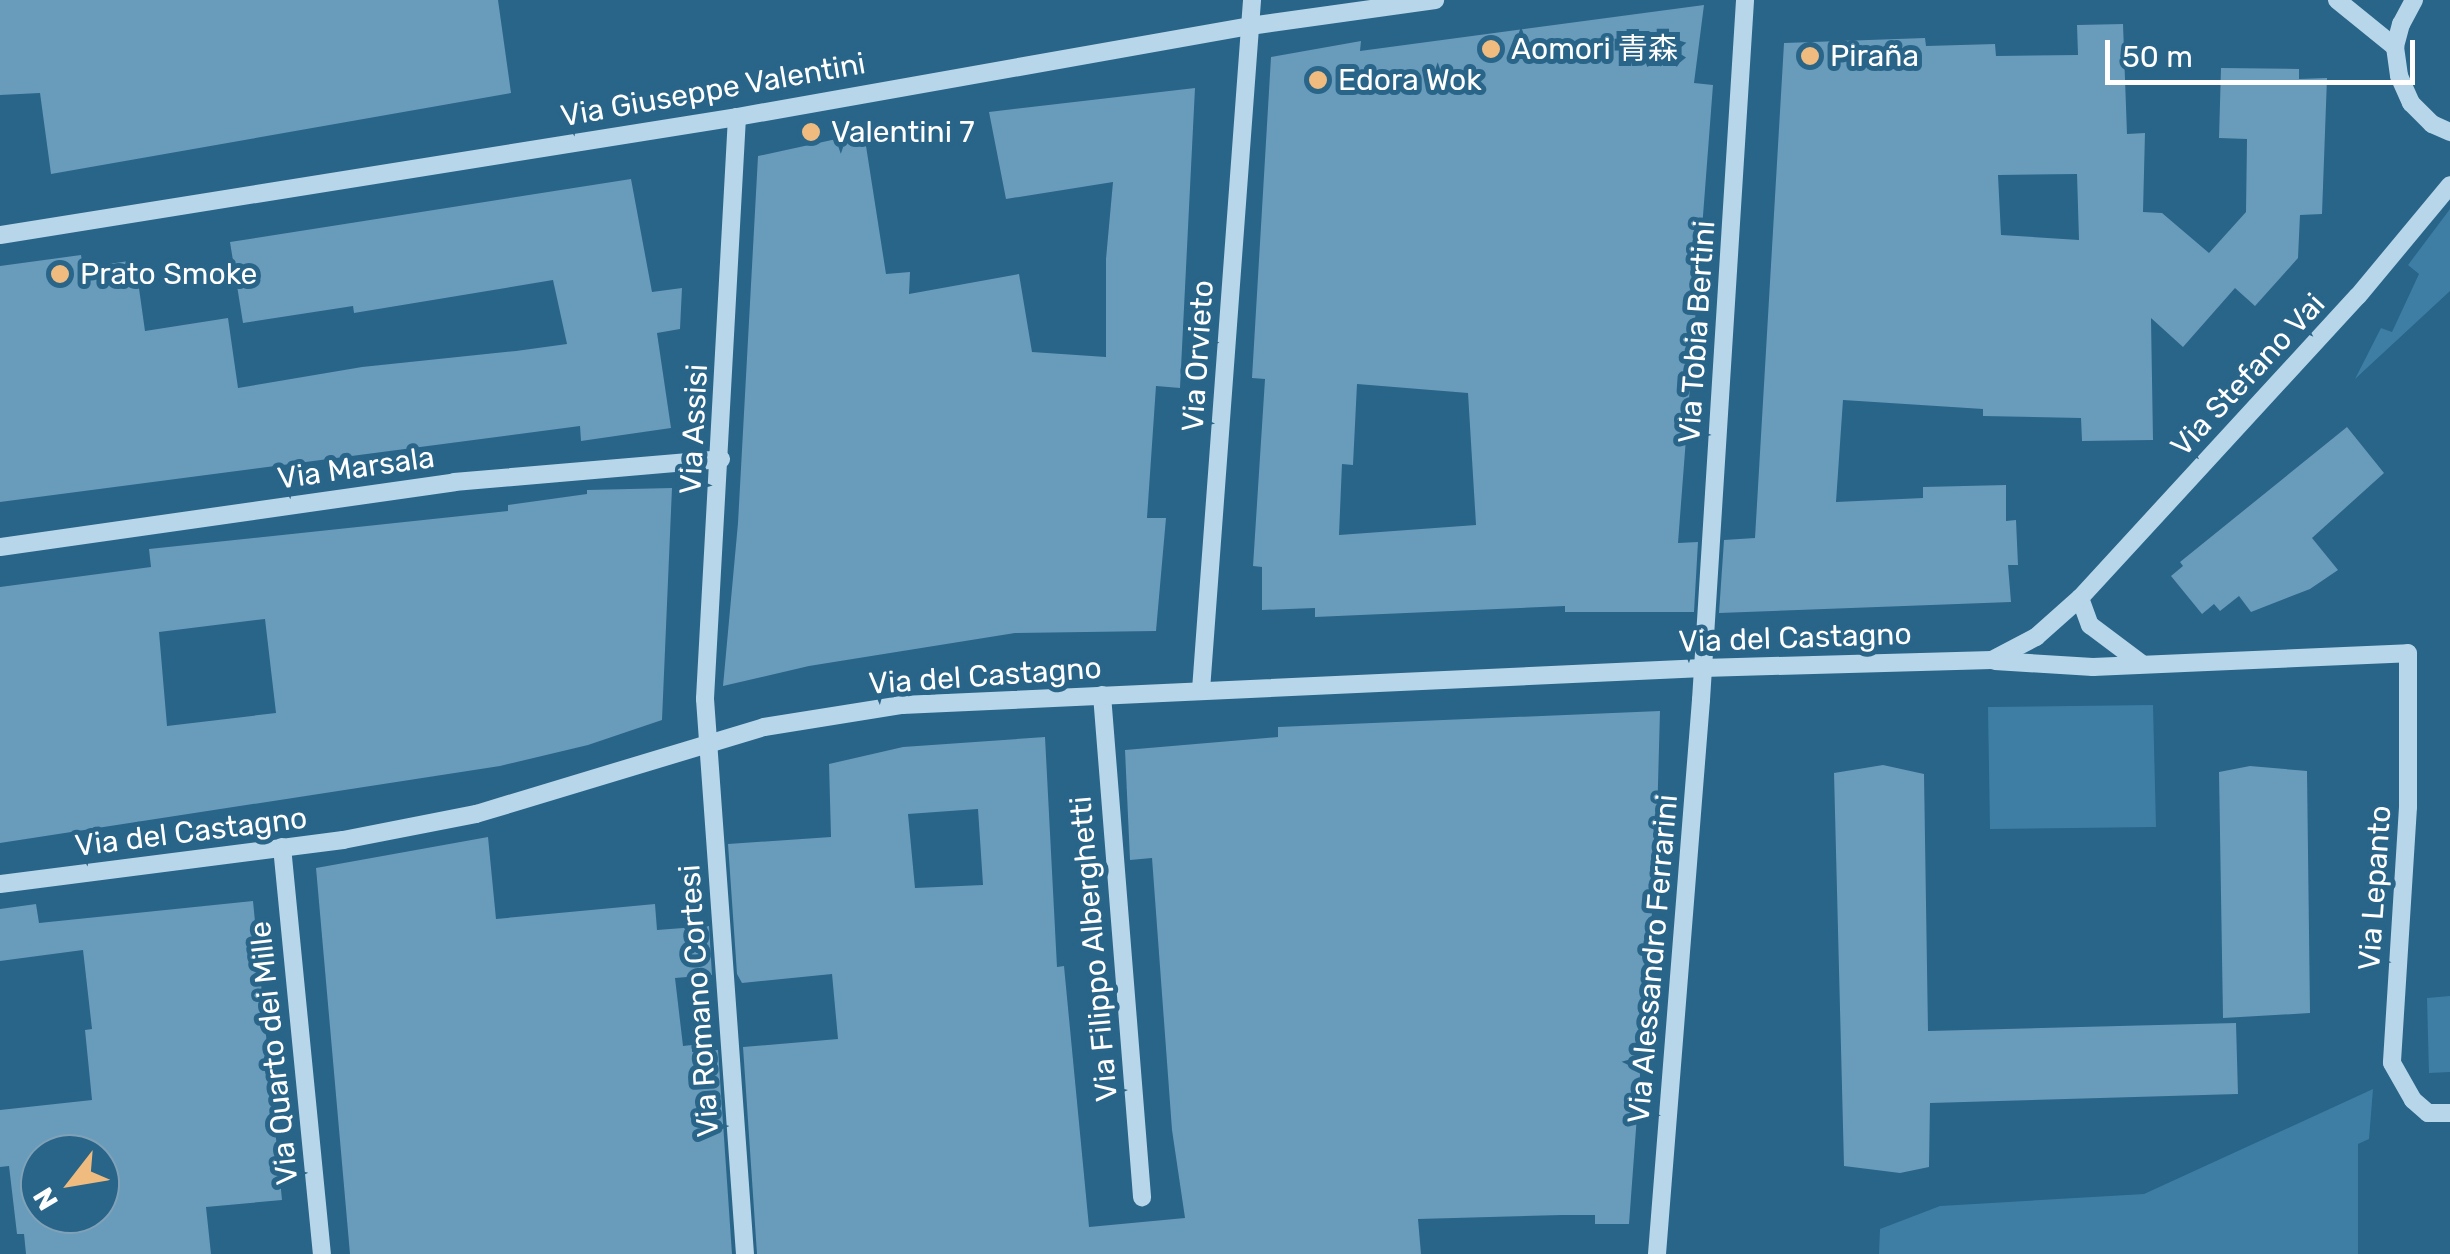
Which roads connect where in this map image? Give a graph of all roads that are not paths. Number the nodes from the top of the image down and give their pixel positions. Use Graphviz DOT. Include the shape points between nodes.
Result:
graph roads {
  1 [pos="1252,0"];
  2 [pos="1435,0"];
  3 [pos="1746,0"];
  4 [pos="2337,0"];
  5 [pos="2409,1"];
  6 [pos="1250,26"];
  7 [pos="2395,47"];
  8 [pos="736,116"];
  9 [pos="2450,132"];
  10 [pos="2450,185"];
  11 [pos="0,235"];
  12 [pos="721,458"];
  13 [pos="0,548"];
  14 [pos="2080,598"];
  15 [pos="2408,652"];
  16 [pos="1992,660"];
  17 [pos="2143,665"];
  18 [pos="1703,668"];
  19 [pos="1202,690"];
  20 [pos="1102,695"];
  21 [pos="706,744"];
  22 [pos="282,848"];
  23 [pos="0,884"];
  24 [pos="2450,1113"];
  25 [pos="1142,1198"];
  26 [pos="322,1254"];
  27 [pos="745,1254"];
  28 [pos="1658,1254"];
  1 -- 6 [label="street, Via Orvieto"];
  2 -- 6 [label="street, Via Giuseppe Valentini"];
  3 -- 18 [label="street, Via Tobia Bertini"];
  4 -- 7 [label="street"];
  5 -- 7 [label="street"];
  6 -- 8 [label="street, Via Giuseppe Valentini"];
  6 -- 19 [label="street, Via Orvieto"];
  7 -- 9 [label="street" via="2398,76 2411,103"];
  8 -- 11 [label="street, Via Giuseppe Valentini"];
  8 -- 12 [label="street, Via Assisi"];
  10 -- 14 [label="street, Via Stefano Vai" via="2358,296"];
  12 -- 13 [label="street, Via Marsala" via="454,482"];
  12 -- 21 [label="street, Via Assisi"];
  14 -- 16 [label="street, Via del Castagno" via="2036,637"];
  14 -- 17 [label="street" via="2090,626"];
  15 -- 17 [label="street, Via del Castagno"];
  15 -- 24 [label="street, Via Lepanto" via="2408,807 2392,1062 2401,1085 2428,1113"];
  16 -- 17 [label="street, Via del Castagno"];
  16 -- 18 [label="street, Via del Castagno"];
  18 -- 19 [label="street, Via del Castagno"];
  18 -- 28 [label="street, Via Alessandro Ferrarini"];
  19 -- 20 [label="street, Via del Castagno"];
  20 -- 21 [label="street, Via del Castagno" via="902,706 764,727"];
  20 -- 25 [label="street, Via Filippo Alberghetti"];
  21 -- 22 [label="street, Via del Castagno" via="476,814"];
  21 -- 27 [label="street, Via Romano Cortesi"];
  22 -- 23 [label="street, Via del Castagno"];
  22 -- 26 [label="street, Via Quarto dei Mille"];
}
